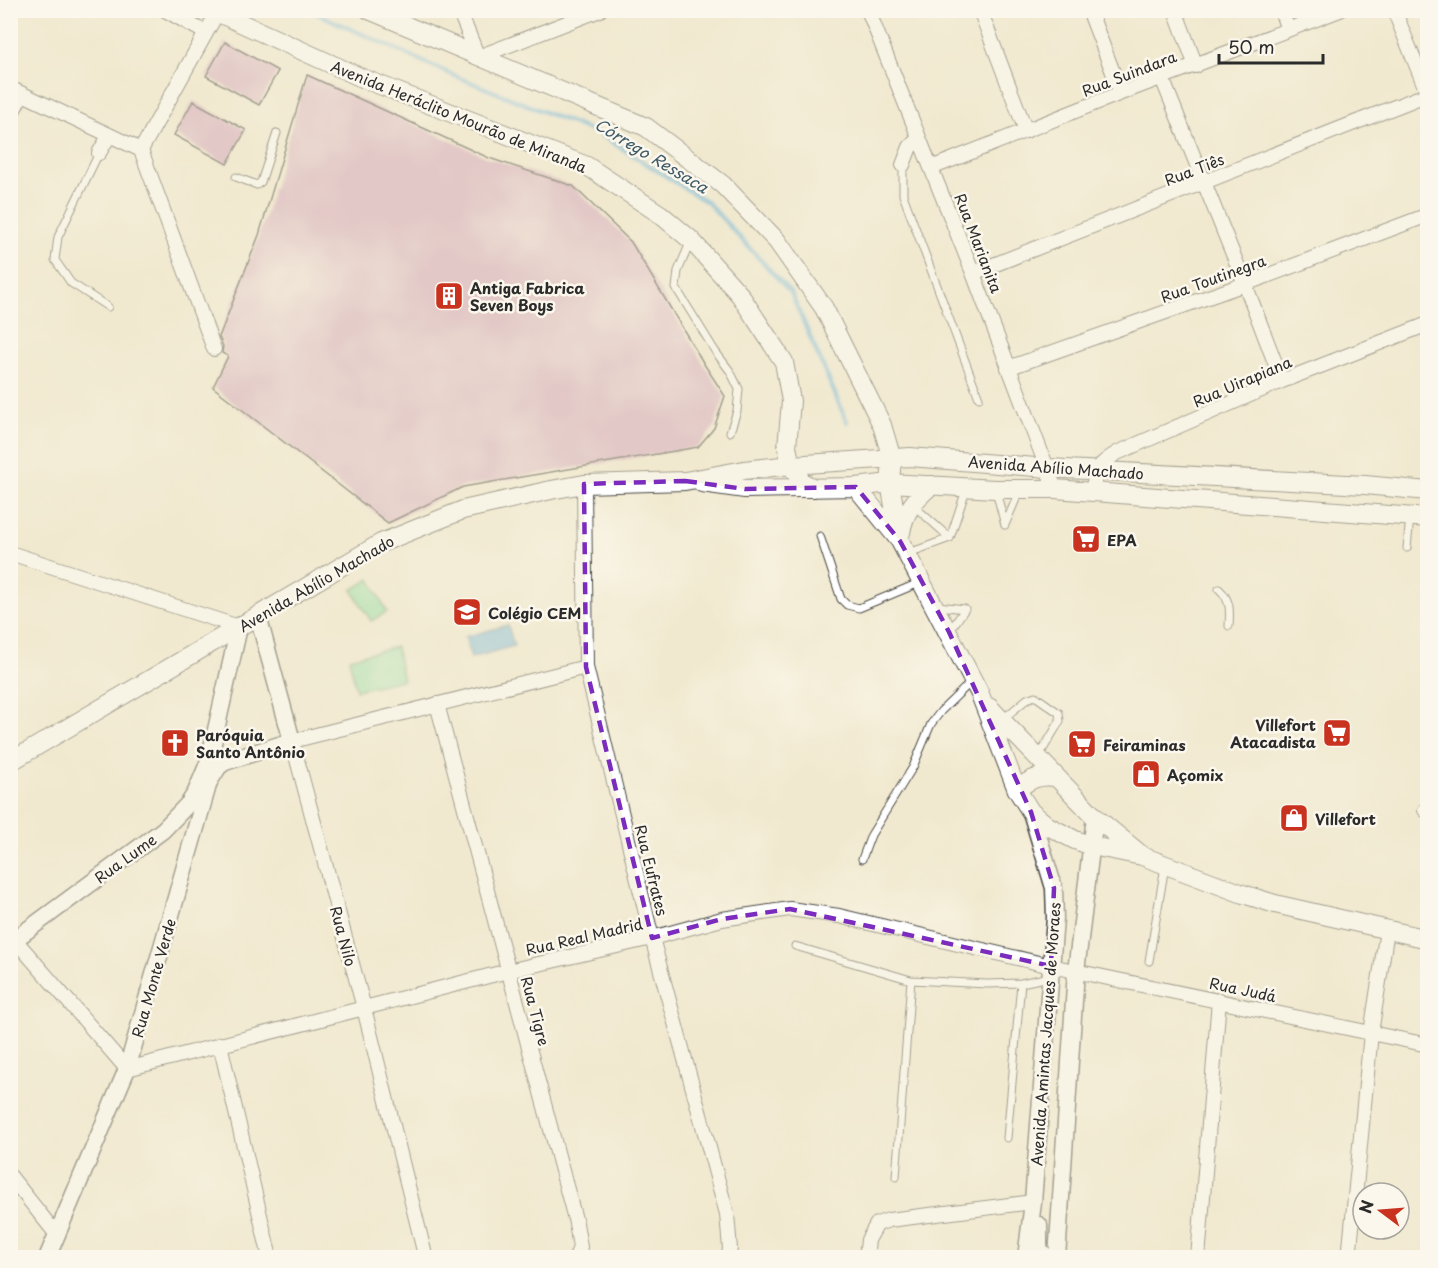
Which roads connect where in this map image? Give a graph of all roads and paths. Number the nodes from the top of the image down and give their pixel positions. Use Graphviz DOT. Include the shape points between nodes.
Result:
graph roads {
  1 [pos="165,10"];
  2 [pos="369,10"];
  3 [pos="459,10"];
  4 [pos="600,10"];
  5 [pos="868,10"];
  6 [pos="980,10"];
  7 [pos="1089,10"];
  8 [pos="1175,10"];
  9 [pos="1281,10"];
  10 [pos="1340,10"];
  11 [pos="1394,10"];
  12 [pos="215,12"];
  13 [pos="1288,30"];
  14 [pos="206,33"];
  15 [pos="478,57"];
  16 [pos="1196,66"];
  17 [pos="1162,78"];
  18 [pos="16,91"];
  19 [pos="1121,93"];
  20 [pos="1428,94"];
  21 [pos="10,117"];
  22 [pos="1026,131"];
  23 [pos="277,133"];
  24 [pos="109,136"];
  25 [pos="919,138"];
  26 [pos="141,150"];
  27 [pos="99,153"];
  28 [pos="903,165"];
  29 [pos="931,168"];
  30 [pos="236,177"];
  31 [pos="1204,183"];
  32 [pos="1428,215"];
  33 [pos="691,240"];
  34 [pos="973,273"];
  35 [pos="1245,284"];
  36 [pos="108,307"];
  37 [pos="1428,324"];
  38 [pos="214,349"];
  39 [pos="1008,368"];
  40 [pos="1282,381"];
  41 [pos="980,398"];
  42 [pos="882,425"];
  43 [pos="730,432"];
  44 [pos="910,458"];
  45 [pos="892,459"];
  46 [pos="791,465"];
  47 [pos="1048,468"];
  48 [pos="1096,471"];
  49 [pos="686,481"];
  50 [pos="890,483"];
  51 [pos="584,484"];
  52 [pos="932,485"];
  53 [pos="968,486"];
  54 [pos="856,487"];
  55 [pos="814,488"];
  56 [pos="995,489"];
  57 [pos="1020,489"];
  58 [pos="1055,489"];
  59 [pos="1428,491"];
  60 [pos="1092,492"];
  61 [pos="912,504"];
  62 [pos="1419,517"];
  63 [pos="820,536"];
  64 [pos="950,538"];
  65 [pos="903,547"];
  66 [pos="1407,548"];
  67 [pos="10,552"];
  68 [pos="922,582"];
  69 [pos="1220,589"];
  70 [pos="935,606"];
  71 [pos="258,616"];
  72 [pos="1229,626"];
  73 [pos="239,627"];
  74 [pos="949,632"];
  75 [pos="586,667"];
  76 [pos="977,689"];
  77 [pos="437,704"];
  78 [pos="1001,721"];
  79 [pos="292,741"];
  80 [pos="1038,758"];
  81 [pos="10,762"];
  82 [pos="1055,777"];
  83 [pos="1017,790"];
  84 [pos="1031,812"];
  85 [pos="1095,817"];
  86 [pos="1092,846"];
  87 [pos="1142,856"];
  88 [pos="862,859"];
  89 [pos="1165,864"];
  90 [pos="1387,930"];
  91 [pos="652,938"];
  92 [pos="12,939"];
  93 [pos="1428,939"];
  94 [pos="795,946"];
  95 [pos="1149,961"];
  96 [pos="508,970"];
  97 [pos="1051,971"];
  98 [pos="1076,971"];
  99 [pos="911,980"];
  100 [pos="1021,983"];
  101 [pos="1219,1000"];
  102 [pos="364,1008"];
  103 [pos="1371,1033"];
  104 [pos="220,1044"];
  105 [pos="1428,1045"];
  106 [pos="127,1069"];
  107 [pos="1006,1138"];
  108 [pos="10,1176"];
  109 [pos="896,1177"];
  110 [pos="1033,1202"];
  111 [pos="57,1235"];
  112 [pos="47,1257"];
  113 [pos="270,1257"];
  114 [pos="424,1257"];
  115 [pos="576,1257"];
  116 [pos="728,1257"];
  117 [pos="866,1257"];
  118 [pos="1026,1257"];
  119 [pos="1047,1257"];
  120 [pos="1057,1257"];
  121 [pos="1198,1257"];
  122 [pos="1349,1257"];
  1 -- 14 [label="street"];
  2 -- 15 [label="main road"];
  3 -- 15 [label="street"];
  4 -- 15 [label="street"];
  5 -- 25 [label="street, Rua Marianita"];
  6 -- 22 [label="street"];
  7 -- 19 [label="street"];
  8 -- 16 [label="street"];
  9 -- 13 [label="street"];
  10 -- 13 [label="street, Rua Suindara"];
  11 -- 20 [label="street"];
  12 -- 14 [label="street"];
  12 -- 33 [label="main road, Avenida Heráclito Mourão de Miranda" via="362,78 587,166 660,214"];
  13 -- 16 [label="street, Rua Suindara"];
  14 -- 26 [label="street"];
  15 -- 42 [label="main road" via="646,127 723,185 777,241 824,308"];
  16 -- 17 [label="street, Rua Suindara"];
  17 -- 19 [label="street, Rua Suindara"];
  17 -- 31 [label="street"];
  18 -- 21 [label="street"];
  18 -- 24 [label="street"];
  19 -- 22 [label="street, Rua Suindara"];
  20 -- 31 [label="street, Rua Tiês"];
  22 -- 29 [label="street, Rua Suindara"];
  23 -- 30 [label="lane" via="261,182 257,185"];
  24 -- 26 [label="street"];
  24 -- 27 [label="street"];
  25 -- 28 [label="street" via="910,147"];
  25 -- 29 [label="street, Rua Marianita"];
  26 -- 38 [label="street"];
  27 -- 36 [label="lane" via="58,237 56,260 71,283"];
  28 -- 41 [label="lane" via="903,195"];
  29 -- 34 [label="street, Rua Marianita"];
  31 -- 34 [label="street, Rua Tiês"];
  31 -- 35 [label="street"];
  32 -- 35 [label="street, Rua Toutinegra"];
  33 -- 43 [label="lane" via="678,271 676,288 739,390"];
  33 -- 46 [label="main road, Avenida Heráclito Mourão de Miranda" via="740,295 784,362 791,401 787,447"];
  34 -- 39 [label="street, Rua Marianita"];
  35 -- 39 [label="street, Rua Toutinegra"];
  35 -- 40 [label="street"];
  37 -- 40 [label="street, Rua Uirapiana"];
  39 -- 47 [label="street, Rua Marianita"];
  40 -- 48 [label="street, Rua Uirapiana" via="1117,453"];
  42 -- 44 [label="main road"];
  42 -- 45 [label="main road"];
  44 -- 45 [label="main road, Avenida Abílio Machado"];
  44 -- 47 [label="main road, Avenida Abílio Machado"];
  45 -- 46 [label="main road, Avenida Abílio Machado"];
  45 -- 50 [label="main road"];
  46 -- 49 [label="main road, Avenida Abílio Machado"];
  46 -- 55 [label="main road" via="802,482"];
  47 -- 48 [label="main road, Avenida Abílio Machado"];
  47 -- 58 [label="street, Rua Marianita"];
  48 -- 59 [label="main road, Avenida Abílio Machado"];
  48 -- 60 [label="street"];
  49 -- 51 [label="main road, Avenida Abílio Machado"];
  49 -- 55 [label="main road, Avenida Abílio Machado" via="745,489"];
  50 -- 52 [label="main road, Avenida Abílio Machado"];
  50 -- 54 [label="main road, Avenida Abílio Machado"];
  50 -- 65 [label="main road"];
  51 -- 71 [label="main road, Avenida Abílio Machado" via="463,510 381,543"];
  51 -- 75 [label="street, Rua Eufrates"];
  52 -- 53 [label="main road, Avenida Abílio Machado"];
  52 -- 61 [label="main road"];
  53 -- 56 [label="main road, Avenida Abílio Machado"];
  53 -- 64 [label="lane"];
  54 -- 55 [label="main road, Avenida Abílio Machado"];
  54 -- 65 [label="main road"];
  56 -- 57 [label="main road, Avenida Abílio Machado"];
  56 -- 57 [label="lane" via="1005,525"];
  57 -- 58 [label="main road, Avenida Abílio Machado"];
  58 -- 60 [label="main road, Avenida Abílio Machado"];
  60 -- 62 [label="main road, Avenida Abílio Machado"];
  61 -- 64 [label="lane"];
  61 -- 65 [label="main road" via="904,520"];
  62 -- 66 [label="lane"];
  63 -- 68 [label="lane" via="841,599 847,605 858,608"];
  64 -- 65 [label="lane"];
  65 -- 68 [label="main road"];
  67 -- 73 [label="street"];
  68 -- 70 [label="main road"];
  69 -- 72 [label="lane" via="1227,596"];
  70 -- 74 [label="main road"];
  70 -- 74 [label="lane" via="964,609"];
  71 -- 73 [label="main road, Avenida Abílio Machado"];
  71 -- 79 [label="street, Rua Nilo"];
  73 -- 81 [label="main road, Avenida Abílio Machado"];
  73 -- 92 [label="street, Rua Lume" via="212,751 196,792 163,830"];
  74 -- 76 [label="main road"];
  75 -- 77 [label="street"];
  75 -- 91 [label="street, Rua Eufrates"];
  76 -- 78 [label="main road"];
  76 -- 83 [label="main road"];
  76 -- 88 [label="lane" via="941,711 931,724 913,767 871,835"];
  77 -- 79 [label="street"];
  77 -- 96 [label="street, Rua Tigre"];
  78 -- 80 [label="main road"];
  78 -- 80 [label="lane" via="1035,696 1059,713 1060,721"];
  79 -- 102 [label="street, Rua Nilo"];
  79 -- 106 [label="street, Rua Monte Verde" via="225,762 209,782"];
  80 -- 82 [label="main road"];
  82 -- 83 [label="main road" via="1034,778"];
  82 -- 85 [label="main road"];
  83 -- 84 [label="main road"];
  84 -- 86 [label="main road" via="1060,833"];
  84 -- 97 [label="street, Avenida Amintas Jacques de Moraes" via="1054,888"];
  85 -- 86 [label="street, Avenida Amintas Jacques de Moraes"];
  85 -- 87 [label="main road"];
  86 -- 87 [label="main road"];
  86 -- 98 [label="street, Avenida Amintas Jacques de Moraes"];
  87 -- 89 [label="main road"];
  89 -- 90 [label="main road" via="1243,894"];
  89 -- 95 [label="lane"];
  90 -- 93 [label="main road"];
  90 -- 103 [label="street"];
  91 -- 96 [label="street, Rua Real Madrid"];
  91 -- 97 [label="street, Rua Real Madrid" via="722,919 790,909 839,916"];
  91 -- 116 [label="street, Rua Eufrates" via="727,1214"];
  92 -- 106 [label="street"];
  94 -- 99 [label="lane"];
  96 -- 102 [label="street, Rua Real Madrid"];
  96 -- 115 [label="street, Rua Tigre" via="576,1223 580,1247"];
  97 -- 98 [label="street, Rua Judá"];
  97 -- 100 [label="lane"];
  97 -- 110 [label="street, Avenida Amintas Jacques de Moraes"];
  98 -- 101 [label="street, Rua Judá"];
  98 -- 120 [label="street, Avenida Amintas Jacques de Moraes"];
  99 -- 100 [label="lane"];
  99 -- 109 [label="lane"];
  100 -- 107 [label="lane"];
  101 -- 103 [label="street, Rua Judá"];
  101 -- 121 [label="street"];
  102 -- 104 [label="street, Rua Real Madrid"];
  102 -- 114 [label="street, Rua Nilo"];
  103 -- 105 [label="street, Rua Judá"];
  103 -- 122 [label="street"];
  104 -- 106 [label="street, Rua Real Madrid"];
  104 -- 113 [label="street"];
  106 -- 111 [label="street, Rua Monte Verde"];
  108 -- 111 [label="street"];
  110 -- 117 [label="street" via="889,1220 877,1224 868,1240"];
  110 -- 118 [label="street, Avenida Amintas Jacques de Moraes"];
  110 -- 119 [label="street" via="1040,1222 1039,1249"];
  111 -- 112 [label="street, Rua Monte Verde"];
}
